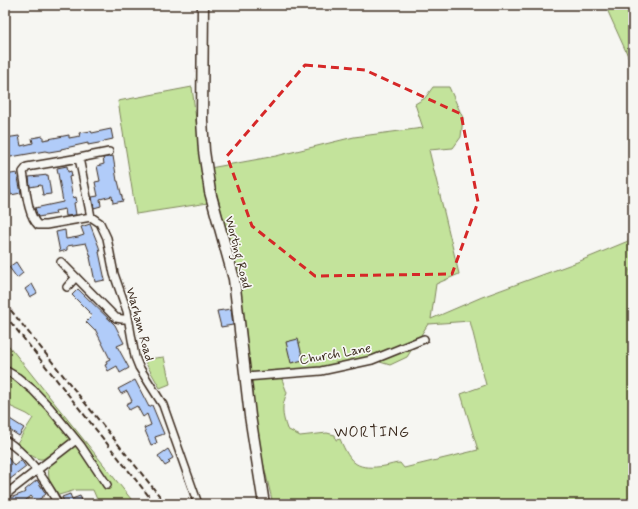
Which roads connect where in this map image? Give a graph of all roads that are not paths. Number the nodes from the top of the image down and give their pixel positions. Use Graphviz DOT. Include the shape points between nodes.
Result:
graph roads {
  1 [pos="203,5"];
  2 [pos="109,152"];
  3 [pos="79,158"];
  4 [pos="91,217"];
  5 [pos="61,262"];
  6 [pos="76,277"];
  7 [pos="67,287"];
  8 [pos="128,319"];
  9 [pos="424,340"];
  10 [pos="5,370"];
  11 [pos="246,377"];
  12 [pos="5,440"];
  13 [pos="76,440"];
  14 [pos="37,470"];
  15 [pos="107,485"];
  16 [pos="5,495"];
  17 [pos="58,504"];
  18 [pos="198,504"];
  19 [pos="264,504"];
  1 -- 11 [label="main road, Worting Road" via="204,151 210,192 234,278"];
  2 -- 3 [label="street"];
  3 -- 4 [label="street"];
  3 -- 4 [label="street" via="27,167 23,172 31,213 33,221 38,225"];
  4 -- 8 [label="street, Warham Road" via="100,223 107,238 114,274"];
  5 -- 6 [label="street"];
  6 -- 7 [label="street"];
  6 -- 8 [label="street" via="116,318"];
  8 -- 18 [label="street, Warham Road" via="134,356 163,404"];
  9 -- 11 [label="street, Church Lane" via="372,360 321,371"];
  10 -- 13 [label="street" via="38,396"];
  11 -- 19 [label="main road, Worting Road"];
  12 -- 14 [label="street" via="30,460"];
  13 -- 14 [label="street"];
  13 -- 15 [label="street"];
  14 -- 16 [label="street"];
  14 -- 17 [label="street"];
}
